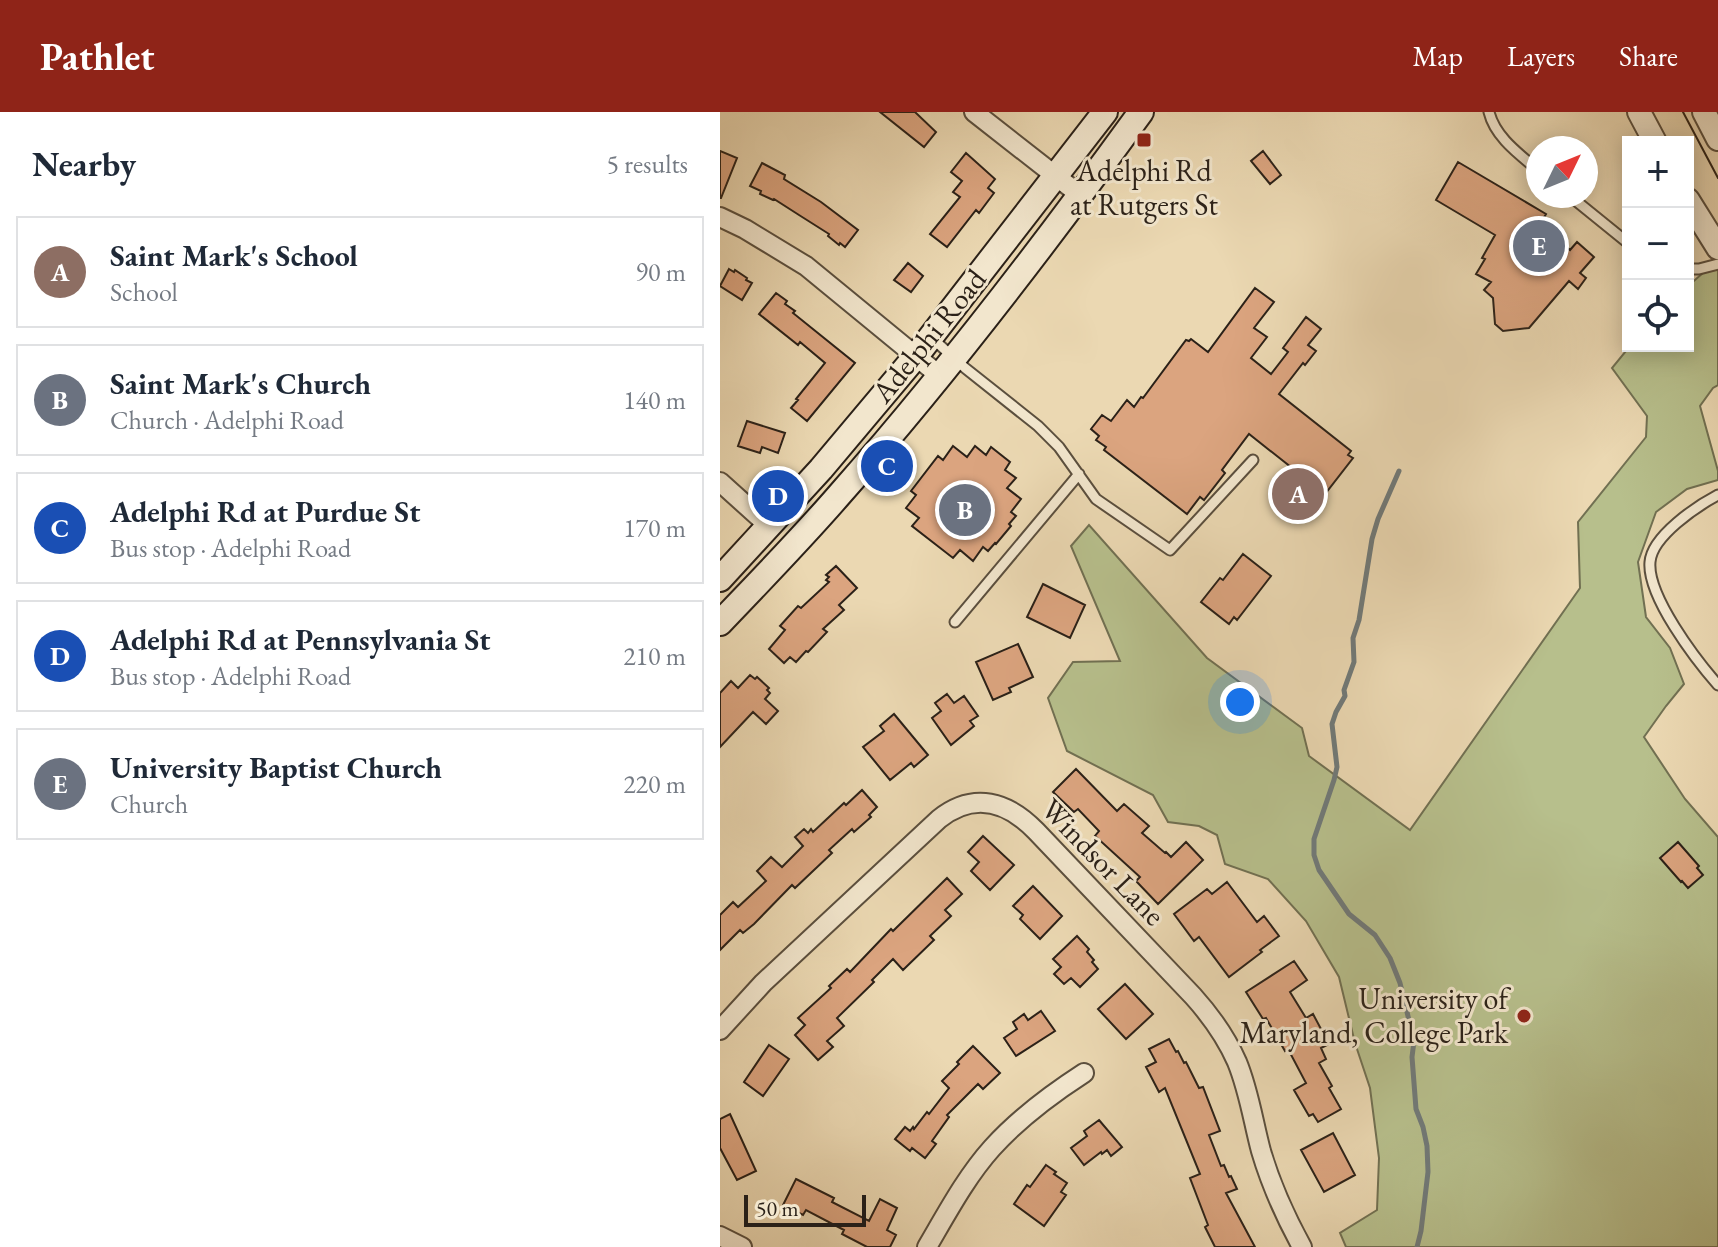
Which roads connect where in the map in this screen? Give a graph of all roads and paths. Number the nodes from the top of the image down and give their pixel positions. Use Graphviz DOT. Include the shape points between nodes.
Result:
graph roads {
  1 [pos="974,112"];
  2 [pos="1105,112"];
  3 [pos="1141,112"];
  4 [pos="1489,112"];
  5 [pos="1639,112"];
  6 [pos="1704,112"];
  7 [pos="1652,136"];
  8 [pos="1718,139"];
  9 [pos="1526,160"];
  10 [pos="1056,176"];
  11 [pos="1080,195"];
  12 [pos="1585,208"];
  13 [pos="1693,208"];
  14 [pos="720,217"];
  15 [pos="1622,238"];
  16 [pos="1718,248"];
  17 [pos="1718,264"];
  18 [pos="1694,269"];
  19 [pos="924,347"];
  20 [pos="948,367"];
  21 [pos="1253,460"];
  22 [pos="1079,474"];
  23 [pos="720,482"];
  24 [pos="1718,495"];
  25 [pos="769,526"];
  26 [pos="720,579"];
  27 [pos="955,622"];
  28 [pos="720,623"];
  29 [pos="1718,685"];
  30 [pos="720,1030"];
  31 [pos="1084,1073"];
  32 [pos="720,1236"];
  33 [pos="742,1247"];
  34 [pos="927,1247"];
  35 [pos="1302,1247"];
  1 -- 10 [label="street"];
  2 -- 10 [label="main road, Adelphi Road"];
  3 -- 11 [label="main road, Adelphi Road"];
  4 -- 9 [label="lane" via="1497,131"];
  5 -- 7 [label="street"];
  6 -- 8 [label="street"];
  10 -- 11 [label="street"];
  10 -- 19 [label="main road, Adelphi Road"];
  11 -- 20 [label="main road, Adelphi Road"];
  12 -- 15 [label="lane"];
  13 -- 16 [label="street"];
  14 -- 19 [label="street" via="806,266"];
  17 -- 18 [label="lane"];
  19 -- 20 [label="street"];
  19 -- 25 [label="main road, Adelphi Road"];
  20 -- 22 [label="lane" via="965,368 1038,426"];
  20 -- 28 [label="main road, Adelphi Road"];
  21 -- 22 [label="lane" via="1170,550 1096,499"];
  22 -- 27 [label="lane"];
  23 -- 25 [label="street"];
  24 -- 29 [label="lane" via="1695,507 1660,539 1649,561 1654,587 1677,630"];
  25 -- 26 [label="main road, Adelphi Road"];
  30 -- 35 [label="street, Windsor Lane" via="763,983 945,814 972,804 1004,807 1036,831 1215,1022 1242,1075 1267,1170"];
  31 -- 34 [label="street" via="1039,1103 990,1150"];
  32 -- 33 [label="street"];
}
